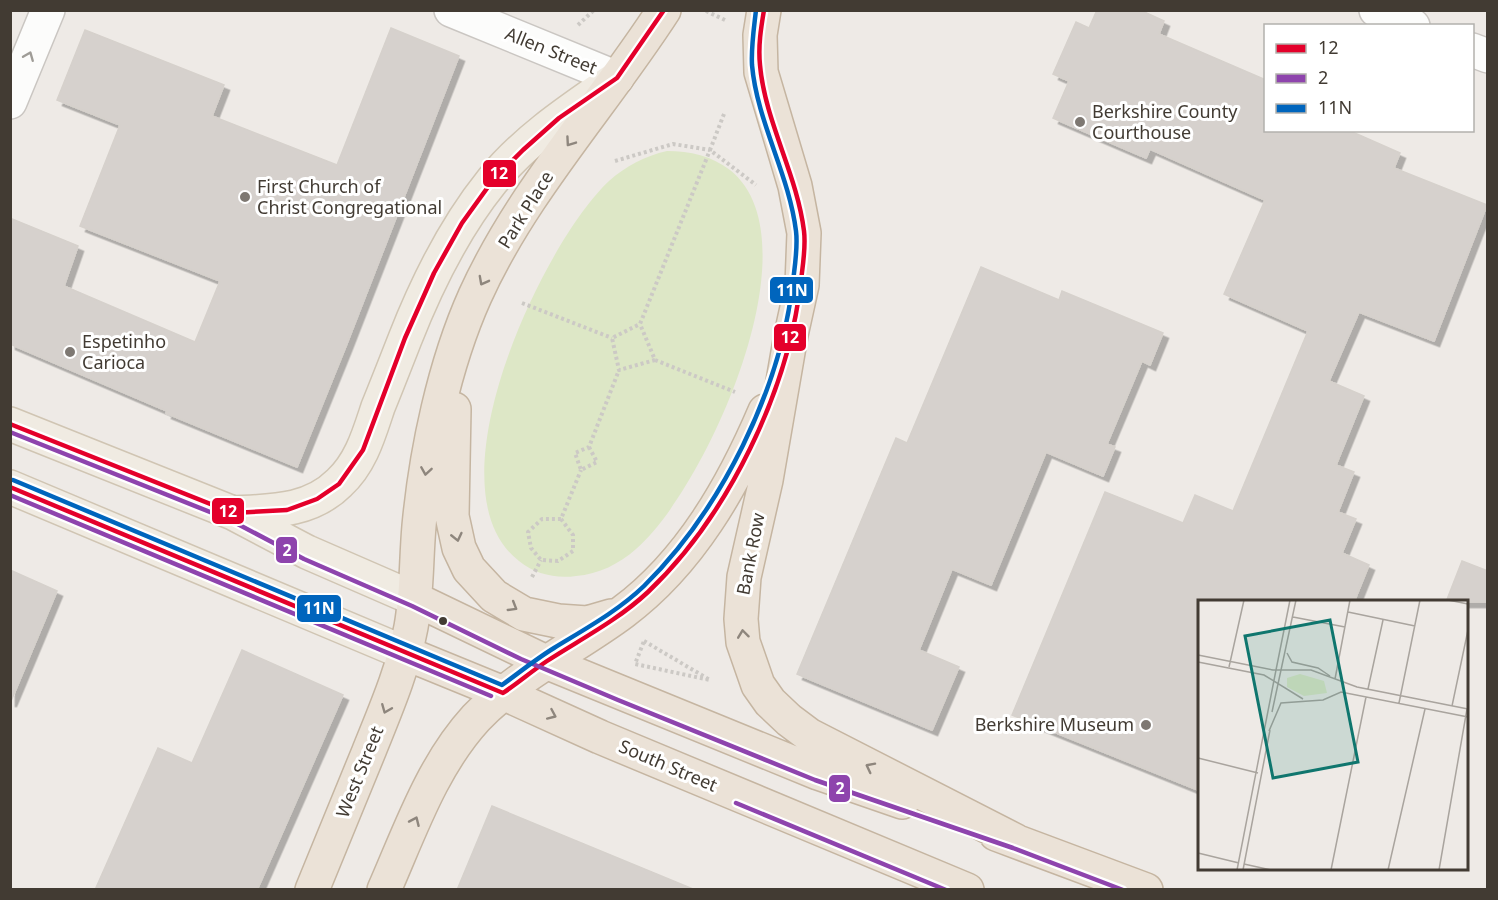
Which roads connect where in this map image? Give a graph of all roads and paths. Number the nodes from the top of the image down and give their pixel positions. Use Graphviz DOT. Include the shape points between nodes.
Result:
graph roads {
  1 [pos="48,10"];
  2 [pos="451,10"];
  3 [pos="594,10"];
  4 [pos="664,10"];
  5 [pos="764,10"];
  6 [pos="1376,10"];
  7 [pos="706,11"];
  8 [pos="725,20"];
  9 [pos="1408,24"];
  10 [pos="578,26"];
  11 [pos="1474,50"];
  12 [pos="1488,56"];
  13 [pos="617,78"];
  14 [pos="10,102"];
  15 [pos="723,114"];
  16 [pos="710,150"];
  17 [pos="615,161"];
  18 [pos="756,185"];
  19 [pos="522,303"];
  20 [pos="640,324"];
  21 [pos="791,335"];
  22 [pos="612,338"];
  23 [pos="454,353"];
  24 [pos="655,360"];
  25 [pos="619,370"];
  26 [pos="738,393"];
  27 [pos="10,424"];
  28 [pos="589,447"];
  29 [pos="581,470"];
  30 [pos="10,487"];
  31 [pos="233,513"];
  32 [pos="561,519"];
  33 [pos="541,560"];
  34 [pos="469,569"];
  35 [pos="532,577"];
  36 [pos="415,598"];
  37 [pos="621,613"];
  38 [pos="405,653"];
  39 [pos="546,662"];
  40 [pos="710,680"];
  41 [pos="503,693"];
  42 [pos="1016,841"];
  43 [pos="312,890"];
  44 [pos="384,890"];
  45 [pos="967,890"];
  46 [pos="1146,890"];
  14 -- 1 [label="street, one-way"];
  2 -- 13 [label="street, Allen Street"];
  3 -- 10 [label="path"];
  4 -- 13 [label="highway, Park Place"];
  5 -- 21 [label="highway, Bank Row" via="761,72 795,186 804,233 802,285"];
  6 -- 9 [label="street"];
  7 -- 8 [label="path"];
  11 -- 12 [label="street"];
  13 -- 23 [label="highway, Park Place, one-way" via="521,212 475,297"];
  13 -- 31 [label="main road" via="559,118 523,150 493,180 462,223 424,294 363,450 339,484 317,499 287,510"];
  15 -- 16 [label="path"];
  16 -- 17 [label="path" via="673,144"];
  16 -- 18 [label="path"];
  16 -- 20 [label="path"];
  19 -- 22 [label="path"];
  20 -- 22 [label="path"];
  20 -- 24 [label="path"];
  21 -- 37 [label="highway, Bank Row" via="774,389 746,455 712,513 669,571"];
  42 -- 21 [label="highway, Bank Row, one-way" via="809,735 770,702 758,685 744,642 744,577"];
  22 -- 25 [label="path"];
  23 -- 34 [label="highway, Park Place, one-way" via="452,516 459,548"];
  23 -- 36 [label="highway, Park Place, one-way" via="426,470"];
  24 -- 25 [label="path"];
  24 -- 26 [label="path"];
  25 -- 28 [label="path"];
  27 -- 31 [label="main road"];
  28 -- 29 [label="path" via="575,453"];
  28 -- 29 [label="path" via="597,462"];
  29 -- 32 [label="path"];
  30 -- 38 [label="main road"];
  31 -- 36 [label="main road" via="307,552"];
  32 -- 33 [label="path" via="542,519 528,532 531,548"];
  32 -- 33 [label="path" via="573,535 573,551 558,561"];
  33 -- 35 [label="path"];
  34 -- 37 [label="highway, Bank Row, one-way" via="494,596 524,614 587,623"];
  36 -- 38 [label="highway, Park Place"];
  36 -- 39 [label="highway"];
  37 -- 39 [label="highway, Bank Row"];
  38 -- 41 [label="highway, South Street"];
  38 -- 43 [label="highway, West Street, one-way" via="387,708"];
  39 -- 41 [label="highway, Bank Row"];
  39 -- 42 [label="highway" via="818,773"];
  40 -- 40 [label="path" via="644,641 635,664"];
  44 -- 41 [label="highway, one-way" via="438,771 476,718"];
  41 -- 45 [label="highway, South Street, one-way"];
  42 -- 46 [label="highway"];
}
